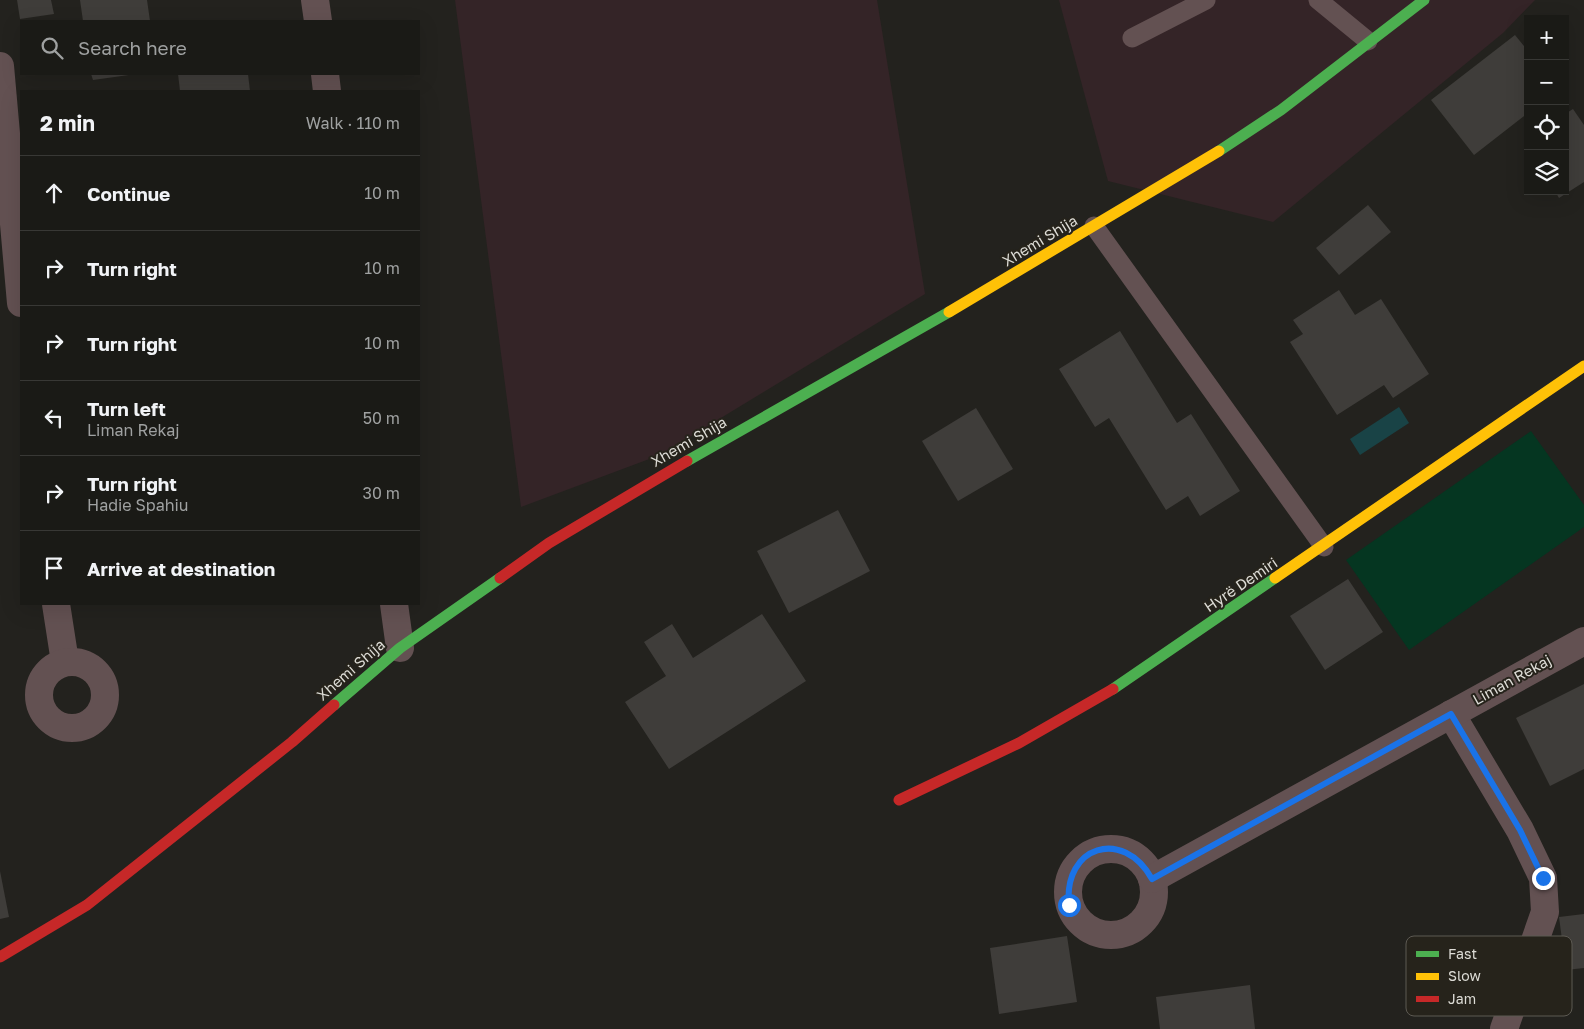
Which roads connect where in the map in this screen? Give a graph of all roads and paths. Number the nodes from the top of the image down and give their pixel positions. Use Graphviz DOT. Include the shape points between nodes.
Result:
graph roads {
  1 [pos="315,0"];
  2 [pos="1206,0"];
  3 [pos="1318,0"];
  4 [pos="1424,0"];
  5 [pos="318,20"];
  6 [pos="1132,38"];
  7 [pos="1368,40"];
  8 [pos="0,66"];
  9 [pos="325,75"];
  10 [pos="327,90"];
  11 [pos="1094,226"];
  12 [pos="20,292"];
  13 [pos="1584,366"];
  14 [pos="1324,547"];
  15 [pos="56,605"];
  16 [pos="394,605"];
  17 [pos="1584,641"];
  18 [pos="400,648"];
  19 [pos="66,662"];
  20 [pos="1451,714"];
  21 [pos="899,800"];
  22 [pos="1152,879"];
  23 [pos="1537,936"];
  24 [pos="0,957"];
  25 [pos="1509,1016"];
  26 [pos="1504,1029"];
  1 -- 5 [label="street"];
  2 -- 6 [label="lane"];
  3 -- 7 [label="lane"];
  4 -- 7 [label="street, Xhemi Shija"];
  7 -- 11 [label="street, Xhemi Shija" via="1281,110 1202,164"];
  8 -- 12 [label="street"];
  9 -- 10 [label="street"];
  11 -- 14 [label="lane"];
  11 -- 18 [label="street, Xhemi Shija" via="549,543"];
  13 -- 14 [label="street, Hyrë Demiri"];
  14 -- 21 [label="street, Hyrë Demiri" via="1105,695 1019,743"];
  15 -- 19 [label="street"];
  16 -- 18 [label="street"];
  17 -- 20 [label="street, Liman Rekaj"];
  18 -- 24 [label="street, Xhemi Shija" via="292,742 87,905"];
  20 -- 22 [label="street, Liman Rekaj"];
  20 -- 23 [label="street" via="1520,830 1543,878 1545,912"];
  25 -- 26 [label="street"];
}
